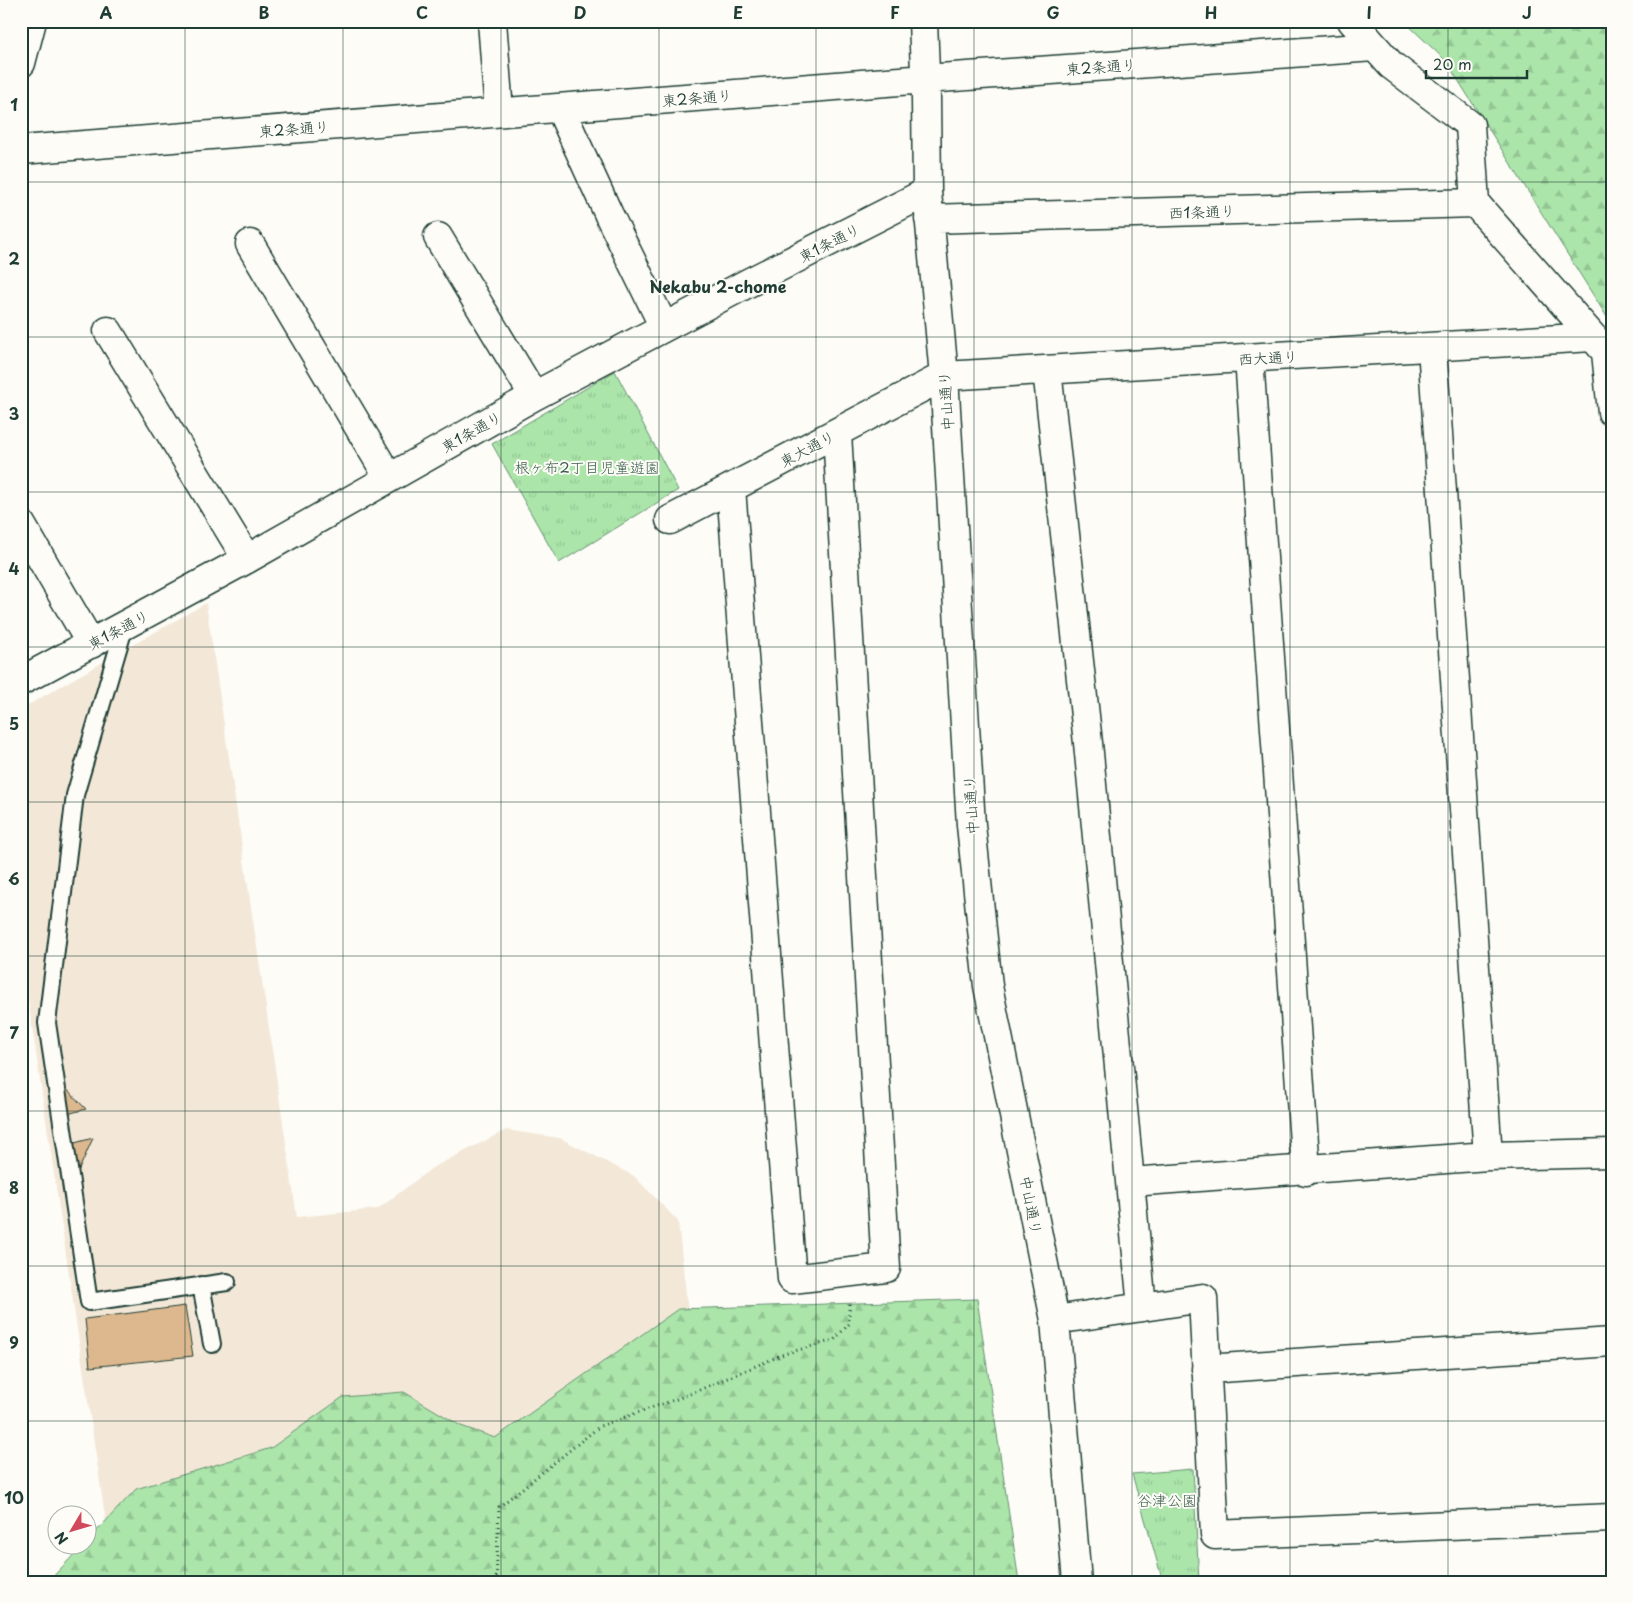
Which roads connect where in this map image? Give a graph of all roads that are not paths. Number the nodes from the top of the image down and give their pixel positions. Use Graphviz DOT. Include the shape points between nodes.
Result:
graph roads {
  1 [pos="32,21"];
  2 [pos="492,21"];
  3 [pos="923,21"];
  4 [pos="1352,21"];
  5 [pos="1374,47"];
  6 [pos="21,63"];
  7 [pos="925,79"];
  8 [pos="560,108"];
  9 [pos="499,112"];
  10 [pos="21,150"];
  11 [pos="927,192"];
  12 [pos="1475,203"];
  13 [pos="929,219"];
  14 [pos="438,237"];
  15 [pos="250,244"];
  16 [pos="664,327"];
  17 [pos="108,331"];
  18 [pos="1593,337"];
  19 [pos="1432,347"];
  20 [pos="1249,358"];
  21 [pos="1047,370"];
  22 [pos="944,376"];
  23 [pos="534,396"];
  24 [pos="1612,412"];
  25 [pos="837,432"];
  26 [pos="388,478"];
  27 [pos="731,488"];
  28 [pos="670,520"];
  29 [pos="21,524"];
  30 [pos="248,559"];
  31 [pos="125,625"];
  32 [pos="91,644"];
  33 [pos="21,681"];
  34 [pos="1612,1153"];
  35 [pos="1488,1156"];
  36 [pos="1306,1171"];
  37 [pos="1131,1182"];
  38 [pos="226,1282"];
  39 [pos="201,1285"];
  40 [pos="1142,1307"];
  41 [pos="1055,1320"];
  42 [pos="1612,1342"];
  43 [pos="212,1344"];
  44 [pos="1206,1370"];
  45 [pos="1612,1518"];
  46 [pos="1077,1582"];
  1 -- 6 [label="street"];
  2 -- 9 [label="street"];
  3 -- 7 [label="street, 中山通り"];
  4 -- 5 [label="street"];
  5 -- 7 [label="street, 東2条通り"];
  5 -- 12 [label="street" via="1391,66 1470,125"];
  7 -- 8 [label="street, 東2条通り"];
  7 -- 11 [label="street, 中山通り"];
  8 -- 9 [label="street, 東2条通り"];
  8 -- 16 [label="street"];
  9 -- 10 [label="street, 東2条通り"];
  11 -- 13 [label="street, 中山通り"];
  11 -- 16 [label="street, 東1条通り"];
  12 -- 13 [label="street, 西1条通り"];
  12 -- 18 [label="street"];
  13 -- 22 [label="street, 中山通り"];
  14 -- 23 [label="street"];
  15 -- 26 [label="street"];
  16 -- 23 [label="street, 東1条通り"];
  17 -- 30 [label="street"];
  18 -- 19 [label="street, 西大通り"];
  18 -- 24 [label="street" via="1606,352"];
  19 -- 20 [label="street, 西大通り"];
  19 -- 35 [label="street"];
  20 -- 21 [label="street, 西大通り"];
  20 -- 36 [label="street"];
  21 -- 22 [label="street, 西大通り"];
  21 -- 37 [label="street"];
  22 -- 25 [label="street, 東大通り"];
  22 -- 41 [label="street, 中山通り" via="971,825 988,986"];
  23 -- 26 [label="street, 東1条通り"];
  25 -- 27 [label="street, 東大通り"];
  25 -- 27 [label="street" via="886,1268 792,1279"];
  26 -- 30 [label="street, 東1条通り"];
  27 -- 28 [label="street, 東大通り"];
  29 -- 32 [label="street"];
  30 -- 31 [label="street, 東1条通り"];
  31 -- 32 [label="street, 東1条通り"];
  31 -- 39 [label="lane" via="75,795 47,1023 89,1302"];
  32 -- 33 [label="street, 東1条通り"];
  34 -- 35 [label="street"];
  35 -- 36 [label="street"];
  36 -- 37 [label="street"];
  37 -- 40 [label="street"];
  38 -- 39 [label="lane"];
  39 -- 43 [label="lane"];
  40 -- 41 [label="street"];
  40 -- 44 [label="street" via="1203,1298"];
  41 -- 46 [label="street, 中山通り"];
  42 -- 44 [label="street"];
  44 -- 45 [label="street" via="1215,1535"];
}
